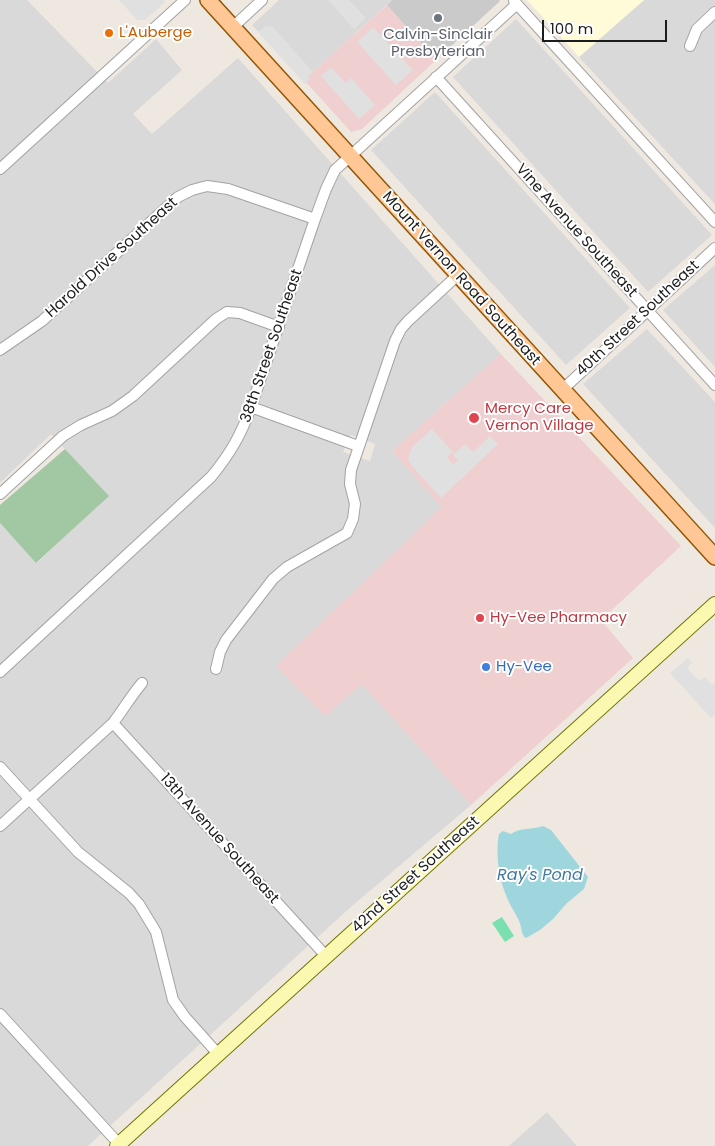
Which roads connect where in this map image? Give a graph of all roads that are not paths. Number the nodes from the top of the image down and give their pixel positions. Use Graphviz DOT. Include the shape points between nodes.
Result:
graph roads {
  1 [pos="185,0"];
  2 [pos="208,0"];
  3 [pos="262,0"];
  4 [pos="515,2"];
  5 [pos="715,12"];
  6 [pos="233,26"];
  7 [pos="690,46"];
  8 [pos="436,77"];
  9 [pos="350,156"];
  10 [pos="0,169"];
  11 [pos="315,219"];
  12 [pos="715,222"];
  13 [pos="715,248"];
  14 [pos="458,274"];
  15 [pos="647,310"];
  16 [pos="279,327"];
  17 [pos="0,350"];
  18 [pos="715,385"];
  19 [pos="562,390"];
  20 [pos="251,407"];
  21 [pos="358,446"];
  22 [pos="0,494"];
  23 [pos="715,556"];
  24 [pos="715,604"];
  25 [pos="216,669"];
  26 [pos="0,672"];
  27 [pos="142,683"];
  28 [pos="113,723"];
  29 [pos="0,767"];
  30 [pos="29,800"];
  31 [pos="0,826"];
  32 [pos="326,956"];
  33 [pos="0,1014"];
  34 [pos="218,1055"];
  35 [pos="118,1145"];
  1 -- 10 [label="street"];
  2 -- 6 [label="main road, Mount Vernon Road Southeast"];
  3 -- 6 [label="street"];
  4 -- 8 [label="street, 38th Street Southeast"];
  4 -- 12 [label="street"];
  5 -- 7 [label="street" via="697,29"];
  6 -- 9 [label="main road, Mount Vernon Road Southeast"];
  8 -- 9 [label="street, 38th Street Southeast"];
  8 -- 15 [label="street, Vine Avenue Southeast"];
  9 -- 11 [label="street, 38th Street Southeast" via="335,170"];
  9 -- 14 [label="main road, Mount Vernon Road Southeast"];
  11 -- 16 [label="street, 38th Street Southeast"];
  11 -- 17 [label="street, Harold Drive Southeast" via="228,189 207,186 192,190 178,197 42,321"];
  13 -- 15 [label="street, 40th Street Southeast"];
  14 -- 19 [label="main road, Mount Vernon Road Southeast"];
  14 -- 21 [label="street" via="401,329"];
  15 -- 18 [label="street, Vine Avenue Southeast"];
  15 -- 19 [label="street, 40th Street Southeast"];
  16 -- 20 [label="street, 38th Street Southeast"];
  16 -- 22 [label="street" via="240,313 227,312 133,396 112,411 63,436"];
  19 -- 23 [label="main road, Mount Vernon Road Southeast"];
  20 -- 21 [label="street"];
  20 -- 26 [label="street, 38th Street Southeast" via="228,457 211,477"];
  21 -- 25 [label="street" via="350,484 355,504 347,533 287,567 273,579 226,640"];
  24 -- 32 [label="street, 42nd Street Southeast"];
  27 -- 28 [label="street"];
  28 -- 30 [label="street"];
  28 -- 32 [label="street, 13th Avenue Southeast"];
  29 -- 30 [label="street"];
  30 -- 31 [label="street"];
  30 -- 34 [label="street" via="78,852 139,904 156,932 173,1000"];
  32 -- 34 [label="street, 42nd Street Southeast"];
  33 -- 35 [label="street"];
  34 -- 35 [label="street, 42nd Street Southeast"];
}
